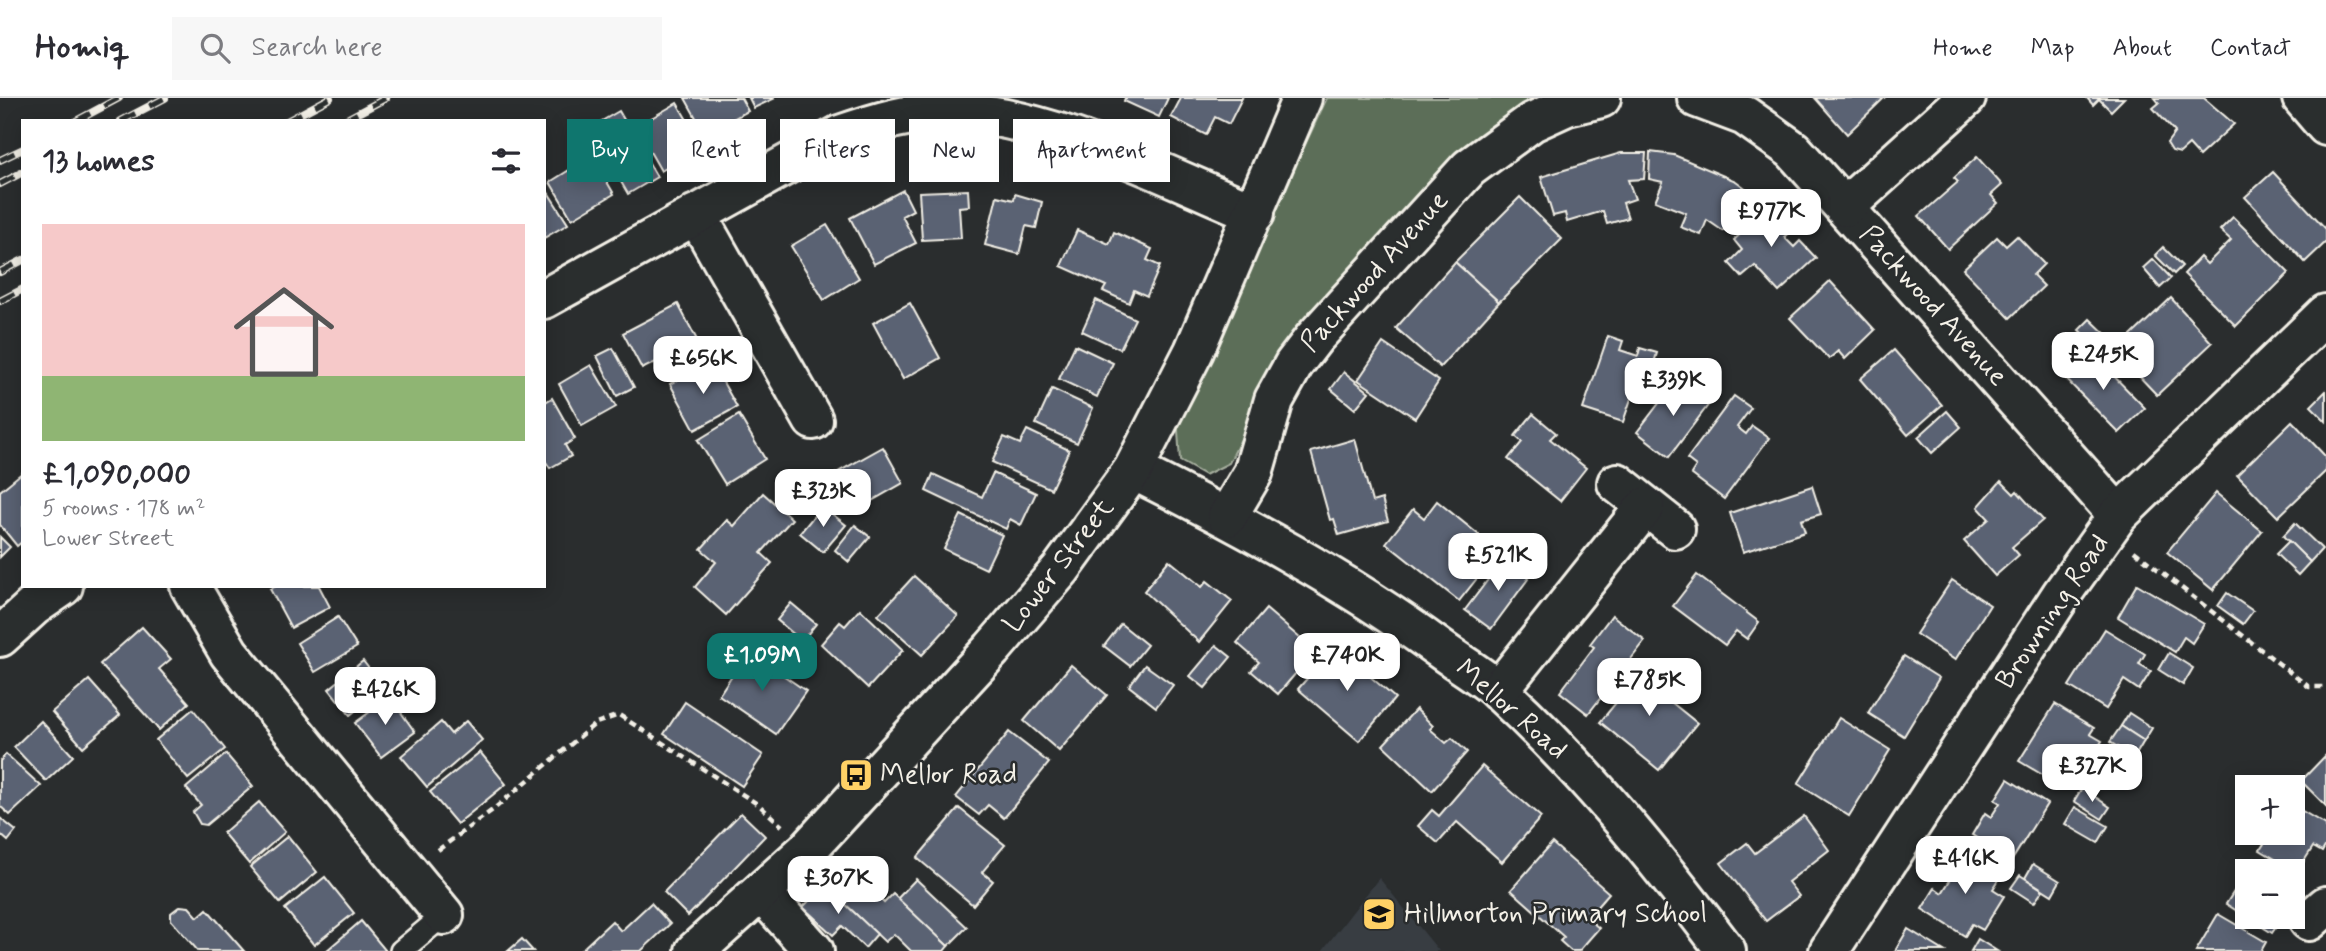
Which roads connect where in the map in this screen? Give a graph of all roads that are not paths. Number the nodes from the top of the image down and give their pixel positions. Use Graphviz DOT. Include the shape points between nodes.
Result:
graph roads {
  1 [pos="1302,98"];
  2 [pos="1601,98"];
  3 [pos="1697,98"];
  4 [pos="1966,98"];
  5 [pos="2302,98"];
  6 [pos="2326,126"];
  7 [pos="1846,207"];
  8 [pos="1255,213"];
  9 [pos="696,214"];
  10 [pos="546,298"];
  11 [pos="2326,314"];
  12 [pos="813,420"];
  13 [pos="1133,470"];
  14 [pos="1227,517"];
  15 [pos="2113,523"];
  16 [pos="1675,529"];
  17 [pos="60,588"];
  18 [pos="191,588"];
  19 [pos="0,637"];
  20 [pos="1498,691"];
  21 [pos="762,894"];
  22 [pos="444,915"];
  23 [pos="401,951"];
  24 [pos="695,951"];
  25 [pos="814,951"];
  26 [pos="1726,951"];
  27 [pos="1829,951"];
  1 -- 8 [label="street, Lower Street"];
  2 -- 14 [label="street, Packwood Avenue" via="1567,106 1532,122 1469,168 1314,338 1274,400 1253,473"];
  3 -- 7 [label="street, Packwood Avenue" via="1745,116 1793,150"];
  4 -- 7 [label="street"];
  5 -- 6 [label="street"];
  7 -- 15 [label="street, Packwood Avenue"];
  8 -- 9 [label="street" via="1066,135 948,111 879,121 840,135"];
  8 -- 13 [label="street, Lower Street" via="1194,351"];
  9 -- 10 [label="street"];
  9 -- 12 [label="street"];
  11 -- 15 [label="street, Browning Road"];
  13 -- 14 [label="street, Mellor Road"];
  13 -- 21 [label="street, Lower Street" via="1061,569 992,649"];
  14 -- 20 [label="street, Mellor Road" via="1370,600"];
  15 -- 27 [label="street, Browning Road" via="2061,595"];
  16 -- 20 [label="street" via="1631,495"];
  17 -- 19 [label="street"];
  18 -- 22 [label="street" via="229,653"];
  20 -- 26 [label="street, Mellor Road" via="1591,782"];
  21 -- 24 [label="street, Lower Street"];
  21 -- 25 [label="street"];
  22 -- 23 [label="lane"];
}
